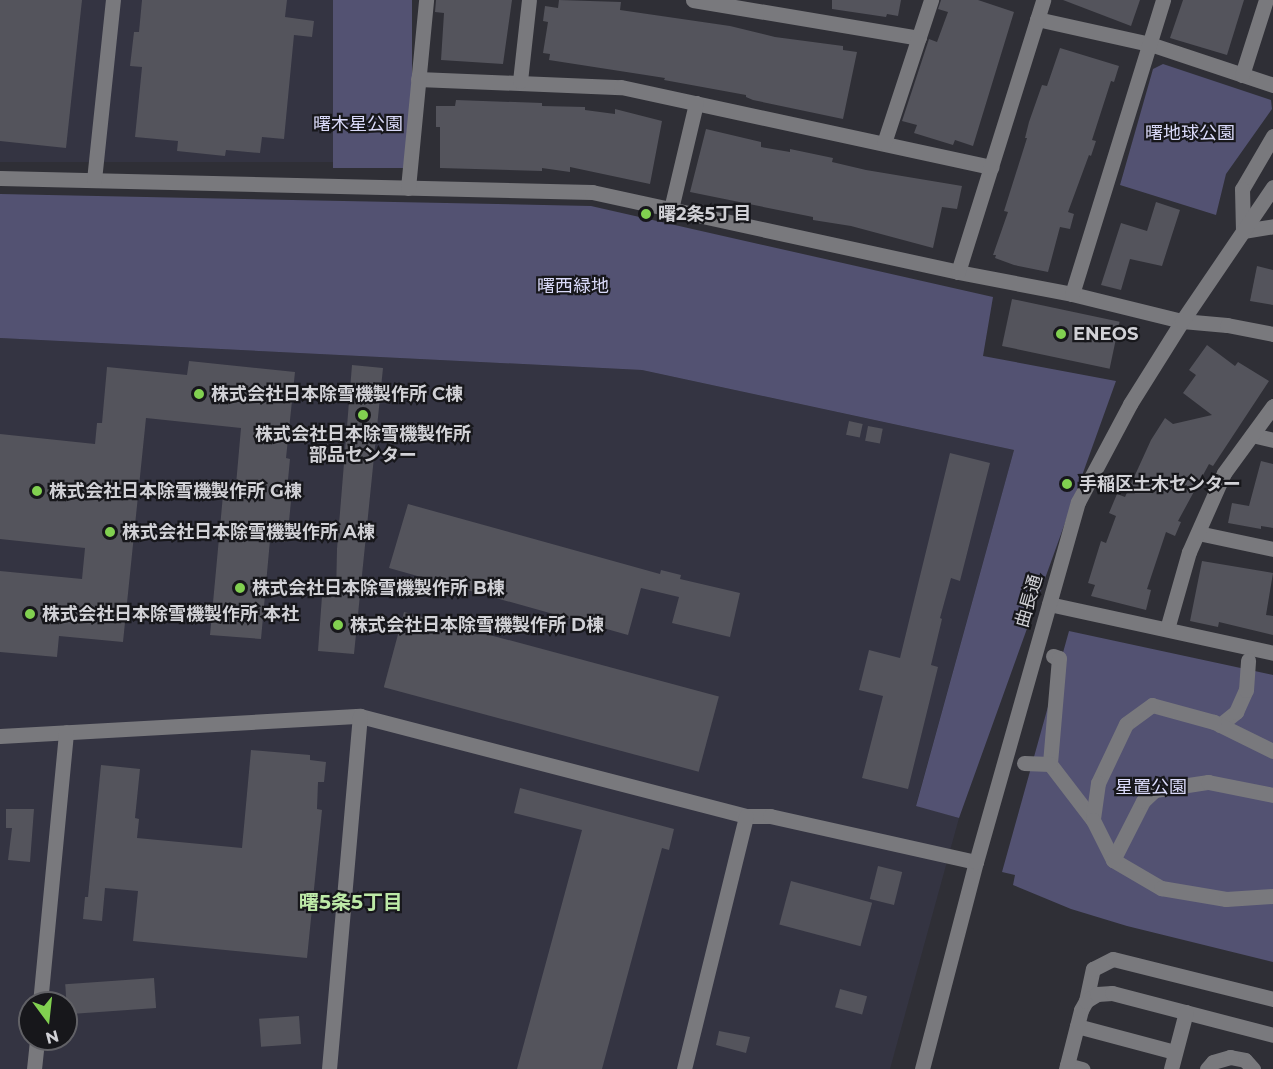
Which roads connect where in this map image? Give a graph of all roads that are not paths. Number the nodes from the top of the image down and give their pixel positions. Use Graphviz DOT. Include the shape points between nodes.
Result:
graph roads {
  1 [pos="112,0"];
  2 [pos="426,0"];
  3 [pos="529,0"];
  4 [pos="693,0"];
  5 [pos="931,0"];
  6 [pos="1043,0"];
  7 [pos="1163,0"];
  8 [pos="1266,0"];
  9 [pos="1037,19"];
  10 [pos="919,38"];
  11 [pos="1150,44"];
  12 [pos="1242,75"];
  13 [pos="418,79"];
  14 [pos="520,81"];
  15 [pos="1273,85"];
  16 [pos="696,103"];
  17 [pos="1273,136"];
  18 [pos="884,143"];
  19 [pos="991,167"];
  20 [pos="0,178"];
  21 [pos="94,180"];
  22 [pos="1273,187"];
  23 [pos="408,188"];
  24 [pos="671,209"];
  25 [pos="1273,226"];
  26 [pos="1243,231"];
  27 [pos="958,272"];
  28 [pos="1072,294"];
  29 [pos="1182,321"];
  30 [pos="1273,334"];
  31 [pos="1273,406"];
  32 [pos="1252,435"];
  33 [pos="1273,440"];
  34 [pos="1198,533"];
  35 [pos="1273,549"];
  36 [pos="1049,604"];
  37 [pos="1167,629"];
  38 [pos="1273,653"];
  39 [pos="1053,656"];
  40 [pos="1248,660"];
  41 [pos="360,716"];
  42 [pos="1220,725"];
  43 [pos="66,732"];
  44 [pos="0,736"];
  45 [pos="1273,751"];
  46 [pos="1024,763"];
  47 [pos="1050,764"];
  48 [pos="1273,795"];
  49 [pos="746,816"];
  50 [pos="1093,820"];
  51 [pos="1113,860"];
  52 [pos="976,862"];
  53 [pos="1273,896"];
  54 [pos="41,991"];
  55 [pos="1273,999"];
  56 [pos="1086,1001"];
  57 [pos="1186,1012"];
  58 [pos="1077,1026"];
  59 [pos="1273,1035"];
  60 [pos="36,1051"];
  61 [pos="1175,1052"];
  62 [pos="1066,1067"];
  63 [pos="34,1069"];
  64 [pos="329,1069"];
  65 [pos="684,1069"];
  66 [pos="922,1069"];
  67 [pos="1082,1069"];
  68 [pos="1171,1069"];
  69 [pos="1208,1069"];
  70 [pos="1252,1069"];
  1 -- 21 [label="street"];
  2 -- 13 [label="street"];
  3 -- 14 [label="street"];
  4 -- 10 [label="street"];
  5 -- 10 [label="street"];
  6 -- 9 [label="street"];
  7 -- 11 [label="street"];
  8 -- 12 [label="street"];
  9 -- 11 [label="street"];
  9 -- 19 [label="street"];
  10 -- 18 [label="street"];
  11 -- 12 [label="street"];
  11 -- 28 [label="street"];
  12 -- 15 [label="street"];
  13 -- 14 [label="street"];
  13 -- 23 [label="street"];
  14 -- 16 [label="street" via="621,87"];
  16 -- 18 [label="street"];
  16 -- 24 [label="street"];
  17 -- 26 [label="street" via="1242,189"];
  18 -- 19 [label="street"];
  19 -- 27 [label="street"];
  20 -- 21 [label="street"];
  21 -- 23 [label="street"];
  22 -- 26 [label="street, 曲長通"];
  23 -- 24 [label="street" via="592,192"];
  24 -- 27 [label="street"];
  25 -- 26 [label="street"];
  26 -- 29 [label="street, 曲長通"];
  27 -- 28 [label="street"];
  28 -- 29 [label="street"];
  29 -- 30 [label="street"];
  29 -- 36 [label="street, 曲長通" via="1130,404 1078,502"];
  31 -- 32 [label="street"];
  32 -- 33 [label="street"];
  32 -- 34 [label="street" via="1224,473"];
  34 -- 35 [label="street"];
  34 -- 37 [label="street"];
  36 -- 37 [label="street"];
  36 -- 52 [label="street, 曲長通"];
  37 -- 38 [label="street"];
  39 -- 47 [label="street" via="1059,658"];
  40 -- 42 [label="street" via="1246,690 1236,712"];
  41 -- 43 [label="street"];
  41 -- 49 [label="street"];
  41 -- 64 [label="street"];
  42 -- 45 [label="street"];
  42 -- 50 [label="street" via="1152,705 1126,724 1098,783"];
  43 -- 44 [label="street"];
  43 -- 54 [label="street"];
  46 -- 47 [label="street"];
  47 -- 50 [label="street"];
  48 -- 51 [label="street" via="1208,782 1155,790 1143,801"];
  49 -- 52 [label="street" via="770,816"];
  49 -- 65 [label="street"];
  50 -- 51 [label="street"];
  51 -- 53 [label="street" via="1161,888 1226,899"];
  52 -- 66 [label="street, 曲長通"];
  55 -- 56 [label="street" via="1113,959 1093,969"];
  56 -- 57 [label="street" via="1097,994 1112,993"];
  56 -- 58 [label="street"];
  57 -- 59 [label="street"];
  57 -- 61 [label="street"];
  58 -- 61 [label="street"];
  58 -- 62 [label="street"];
  60 -- 63 [label="street"];
  61 -- 68 [label="street"];
  62 -- 67 [label="street"];
  69 -- 70 [label="street" via="1213,1062 1230,1057 1245,1060"];
}
